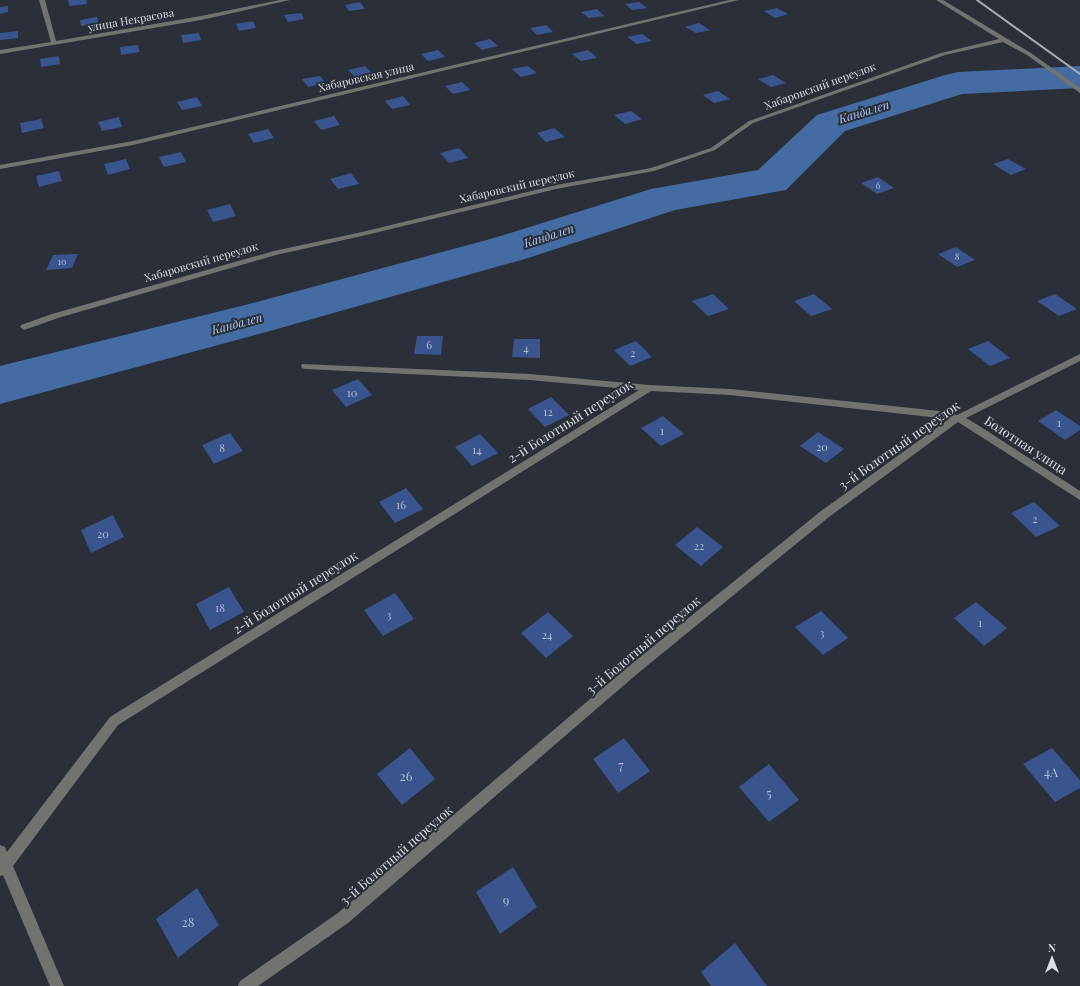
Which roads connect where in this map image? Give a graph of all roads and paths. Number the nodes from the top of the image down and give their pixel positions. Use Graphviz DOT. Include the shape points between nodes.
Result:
graph roads {
  1 [pos="42,0"];
  2 [pos="248,0"];
  3 [pos="288,0"];
  4 [pos="736,0"];
  5 [pos="939,0"];
  6 [pos="253,7"];
  7 [pos="1004,40"];
  8 [pos="54,43"];
  9 [pos="0,52"];
  10 [pos="1080,91"];
  11 [pos="0,167"];
  12 [pos="24,327"];
  13 [pos="1080,357"];
  14 [pos="305,366"];
  15 [pos="649,388"];
  16 [pos="958,418"];
  17 [pos="1080,496"];
  18 [pos="2,862"];
  19 [pos="57,986"];
  20 [pos="245,986"];
  1 -- 8 [label="street"];
  2 -- 6 [label="street"];
  3 -- 6 [label="street, улица Некрасова"];
  4 -- 11 [label="street, Хабаровская улица" via="133,142"];
  5 -- 7 [label="street"];
  6 -- 8 [label="street, улица Некрасова"];
  7 -- 10 [label="street" via="1029,54"];
  7 -- 12 [label="street, Хабаровский переулок" via="943,54 751,122 713,149 652,170 556,187 274,253 54,316"];
  8 -- 9 [label="street, улица Некрасова"];
  13 -- 16 [label="street, 3-й Болотный переулок"];
  14 -- 15 [label="street, 2-й Болотный переулок" via="530,377"];
  15 -- 16 [label="street, 2-й Болотный переулок" via="730,392"];
  15 -- 18 [label="street, 2-й Болотный переулок" via="114,721"];
  16 -- 17 [label="street, Болотная улица"];
  16 -- 20 [label="street, 3-й Болотный переулок" via="824,514 633,670 343,918"];
  18 -- 19 [label="street"];
}
